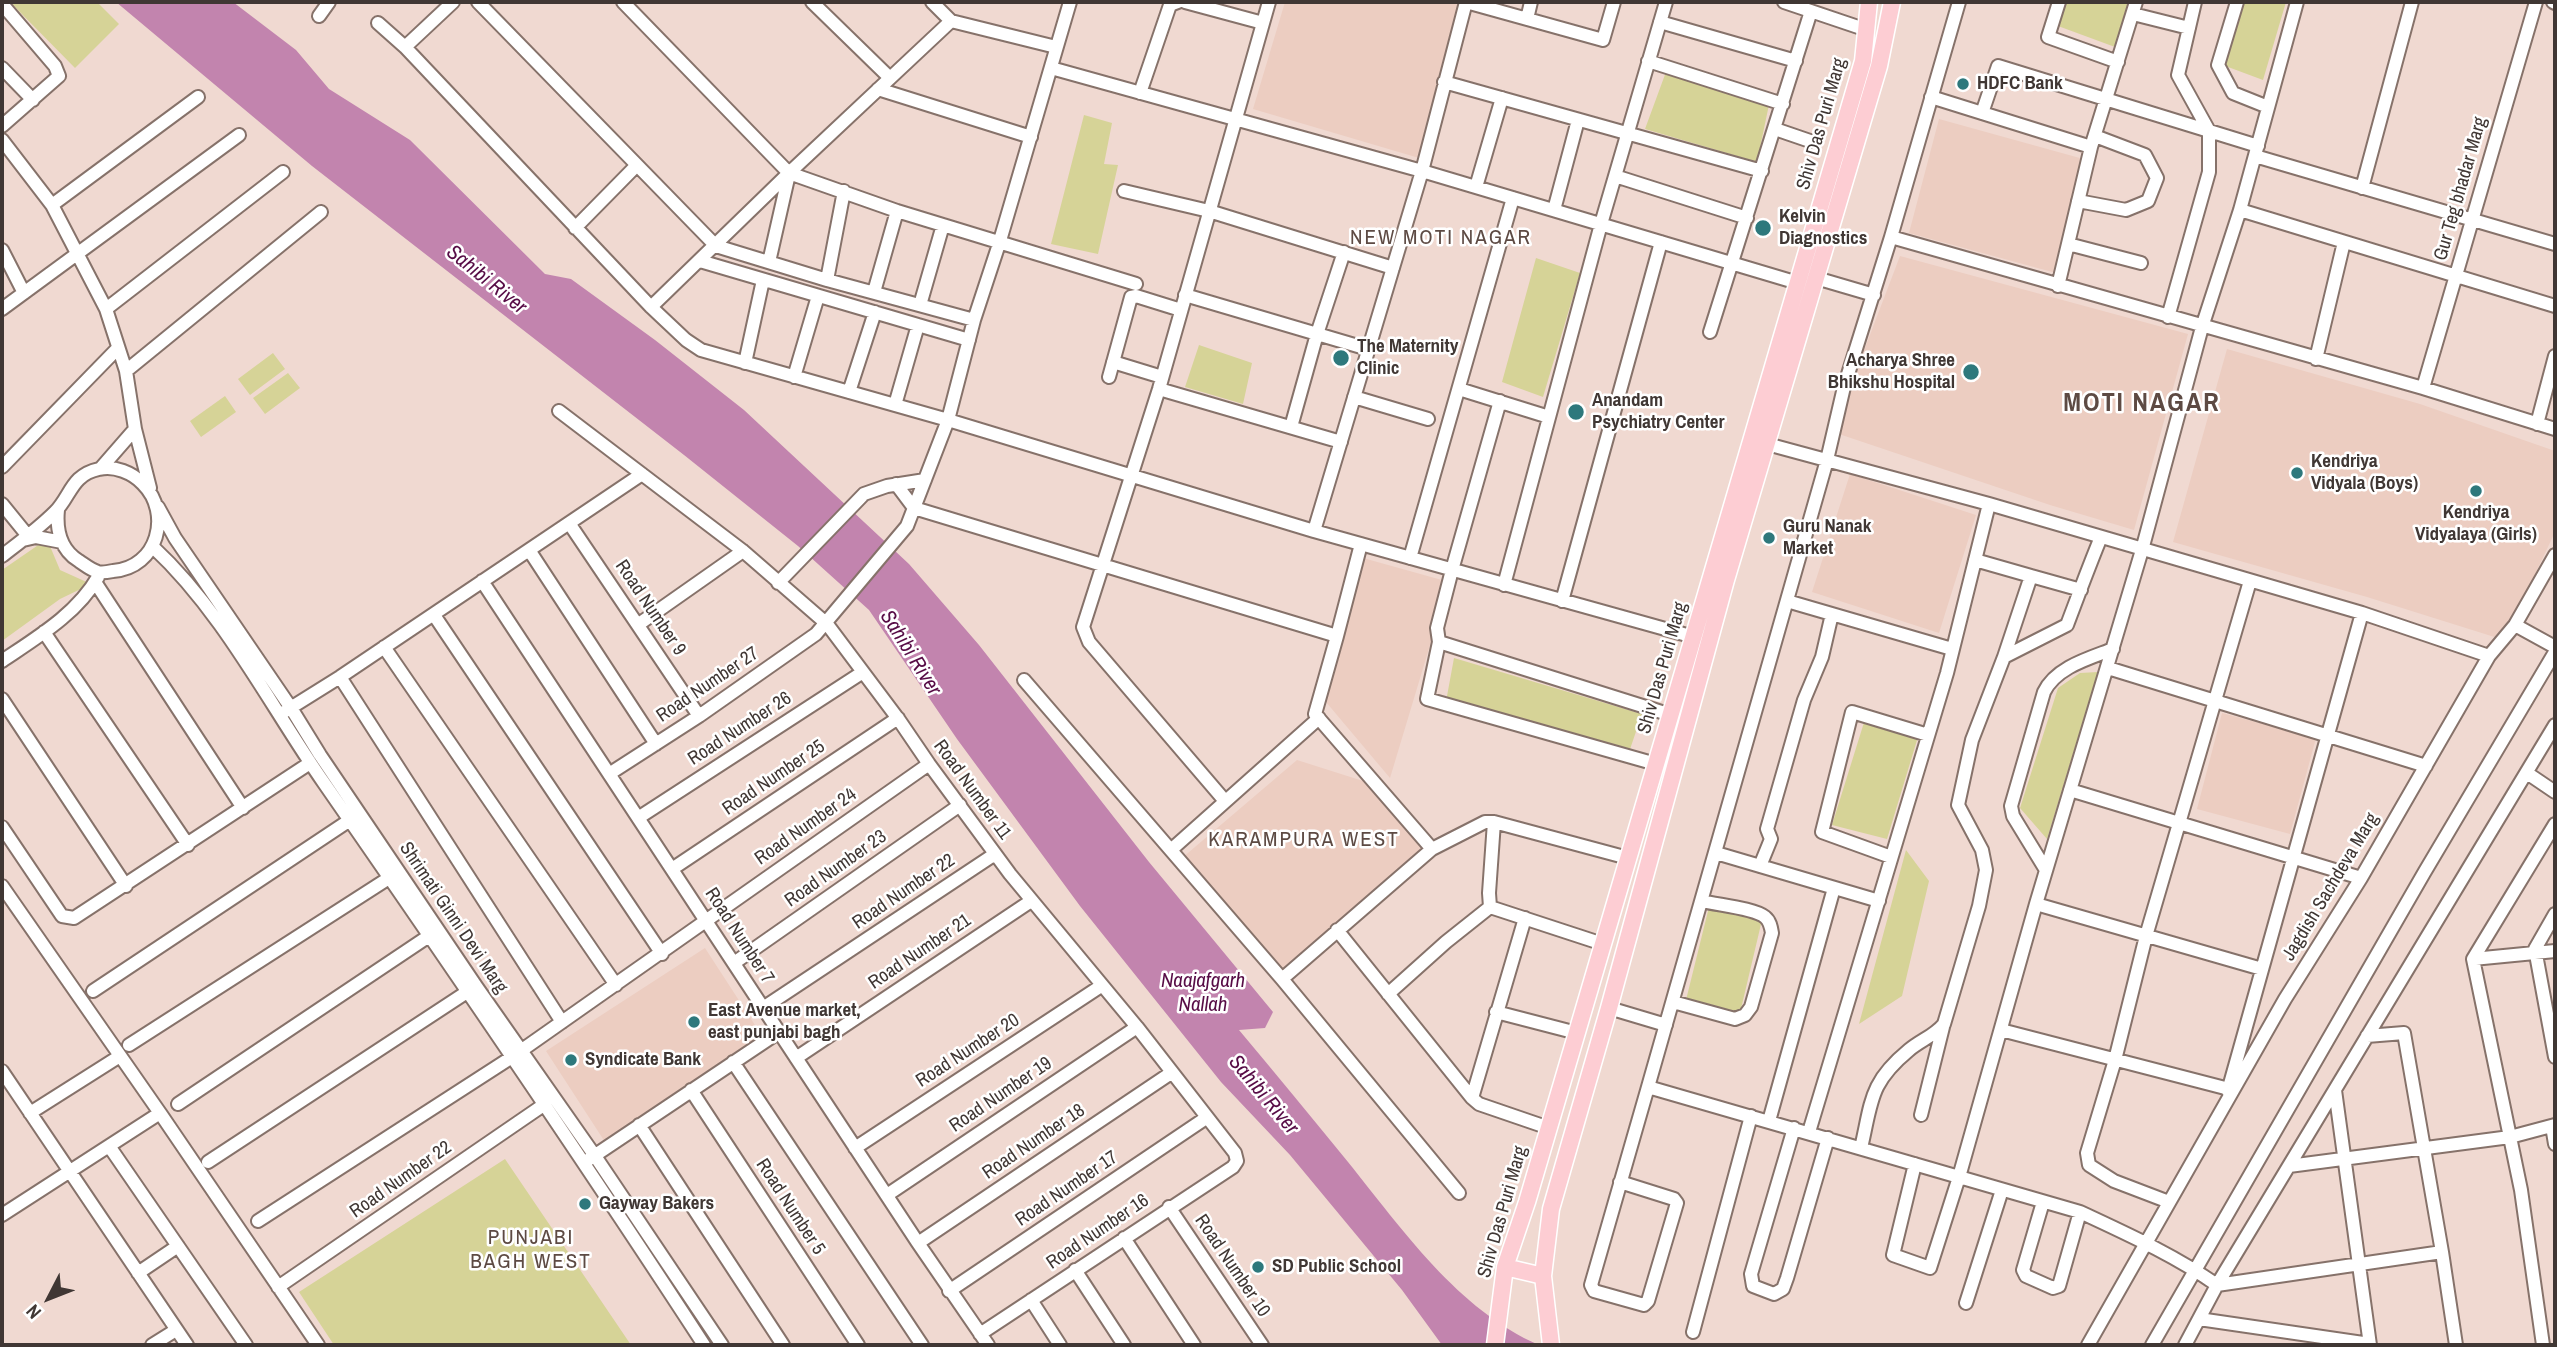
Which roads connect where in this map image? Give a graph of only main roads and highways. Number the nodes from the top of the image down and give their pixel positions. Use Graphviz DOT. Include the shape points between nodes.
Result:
graph roads {
  1 [pos="1869,2"];
  2 [pos="1892,2"];
  3 [pos="1506,1267"];
  4 [pos="1543,1276"];
  5 [pos="1551,1337"];
  6 [pos="1495,1345"];
  1 -- 3 [label="main road, Shiv Das Puri Marg" via="1863,61"];
  2 -- 4 [label="main road, Shiv Das Puri Marg" via="1879,66 1727,580 1551,1209"];
  3 -- 4 [label="main road"];
  3 -- 6 [label="main road, Shiv Das Puri Marg"];
  4 -- 5 [label="main road, Shiv Das Puri Marg"];
}
